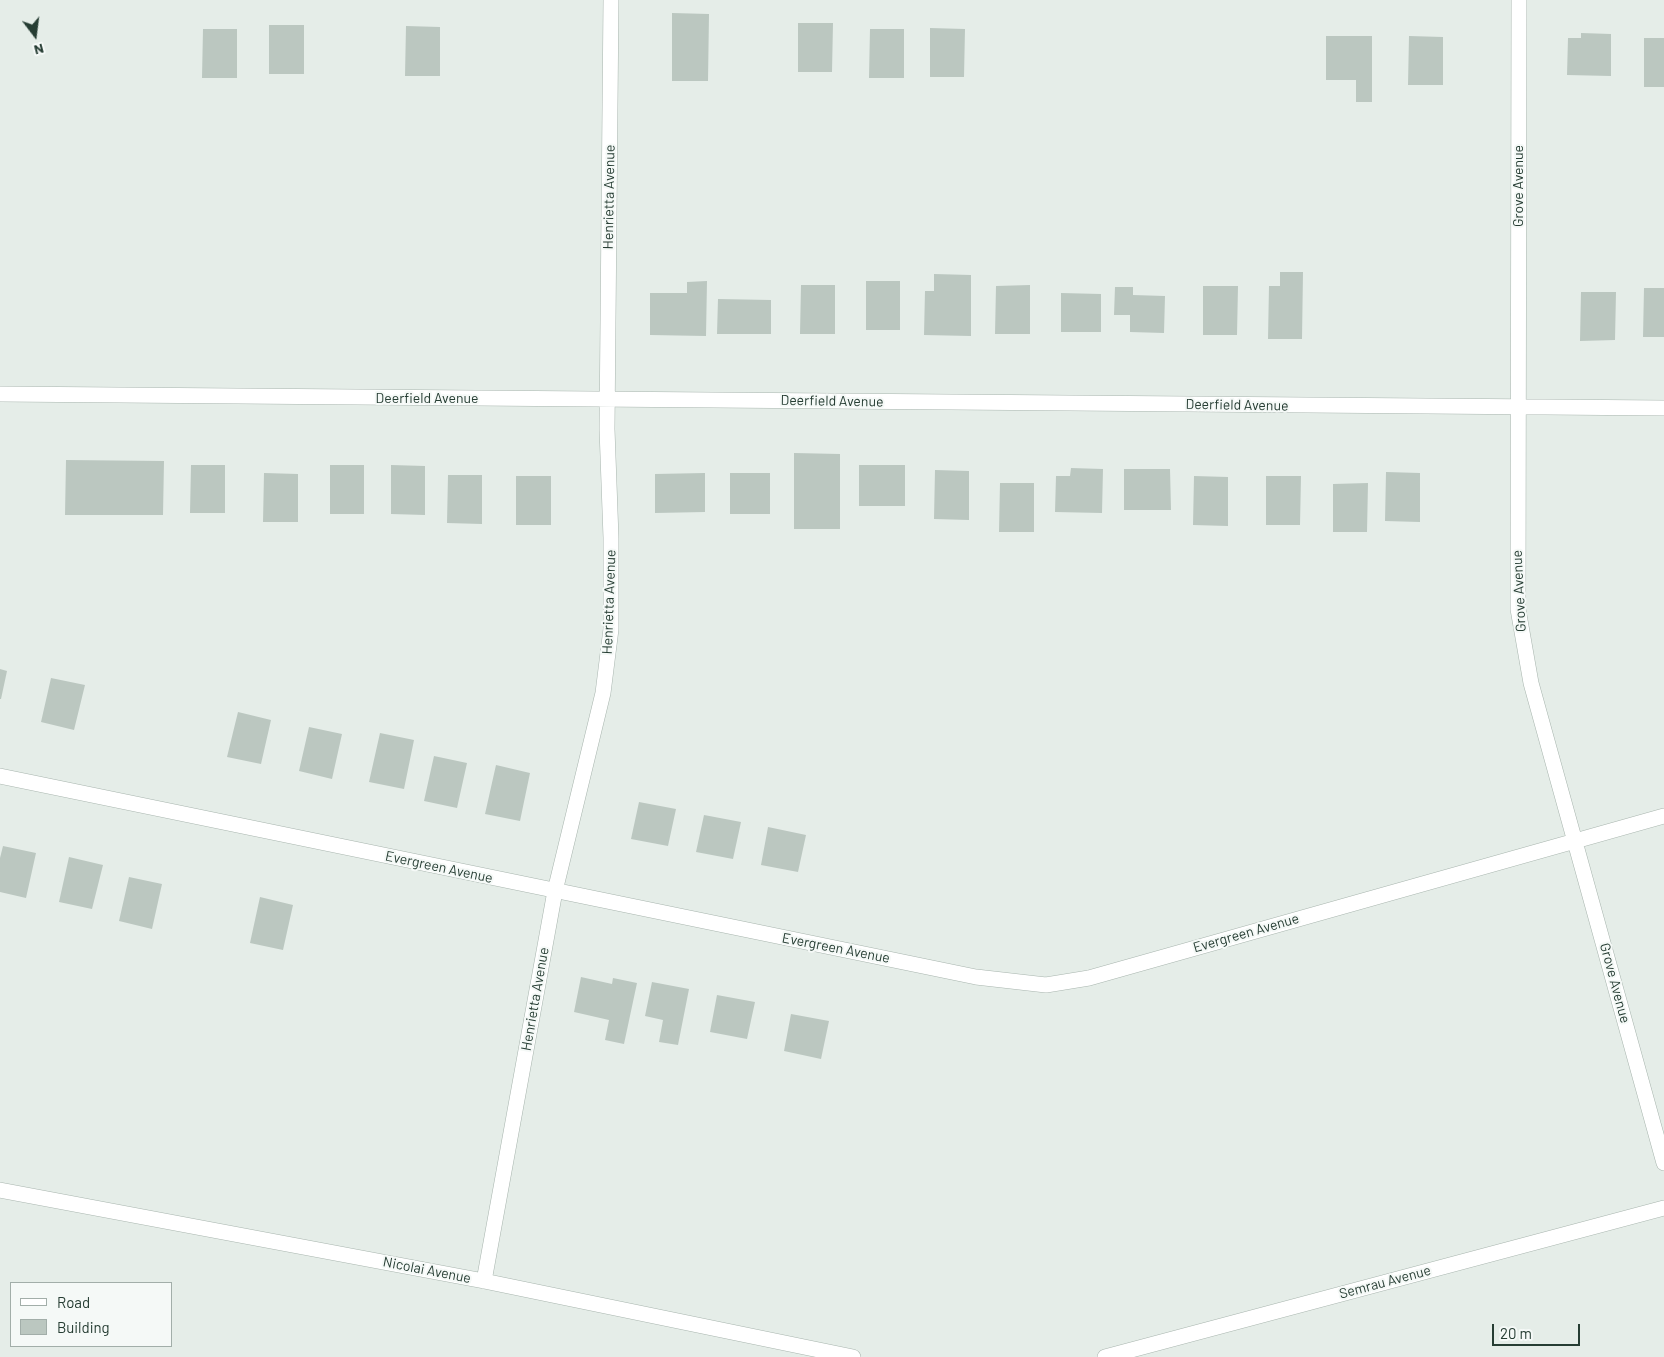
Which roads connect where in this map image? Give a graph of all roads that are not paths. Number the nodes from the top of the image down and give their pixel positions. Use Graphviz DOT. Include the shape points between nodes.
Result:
graph roads {
  1 [pos="611,0"];
  2 [pos="1519,0"];
  3 [pos="0,394"];
  4 [pos="607,399"];
  5 [pos="1516,407"];
  6 [pos="1664,408"];
  7 [pos="0,776"];
  8 [pos="1664,816"];
  9 [pos="1576,841"];
  10 [pos="555,892"];
  11 [pos="1664,1163"];
  12 [pos="0,1190"];
  13 [pos="1664,1208"];
  14 [pos="484,1281"];
  15 [pos="853,1357"];
  16 [pos="1105,1357"];
  1 -- 4 [label="street, Henrietta Avenue"];
  2 -- 5 [label="street, Grove Avenue"];
  3 -- 4 [label="street, Deerfield Avenue"];
  4 -- 5 [label="street, Deerfield Avenue"];
  4 -- 10 [label="street, Henrietta Avenue" via="611,629 603,693"];
  5 -- 6 [label="street, Deerfield Avenue"];
  5 -- 9 [label="street, Grove Avenue" via="1519,623 1532,683"];
  7 -- 10 [label="street, Evergreen Avenue"];
  8 -- 9 [label="street, Evergreen Avenue"];
  9 -- 10 [label="street, Evergreen Avenue" via="1089,978 1046,985 976,977"];
  9 -- 11 [label="street, Grove Avenue"];
  10 -- 14 [label="street, Henrietta Avenue"];
  12 -- 14 [label="street, Nicolai Avenue"];
  13 -- 16 [label="street, Semrau Avenue"];
  14 -- 15 [label="street, Nicolai Avenue"];
}
